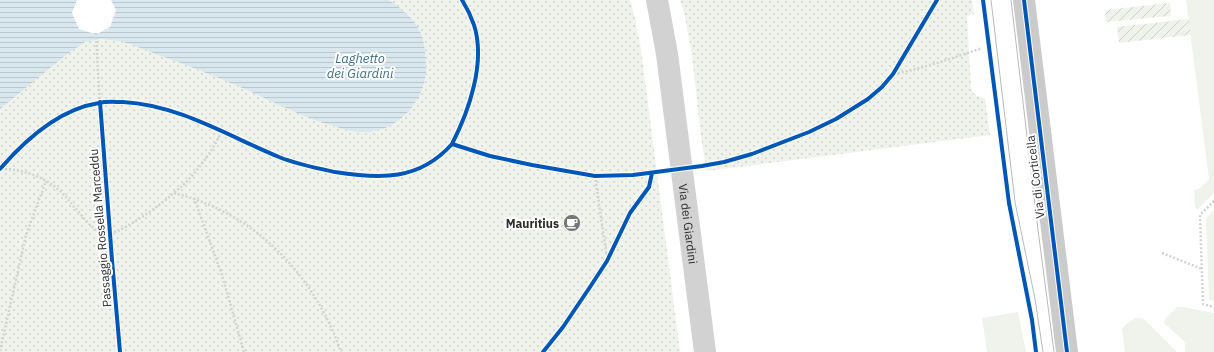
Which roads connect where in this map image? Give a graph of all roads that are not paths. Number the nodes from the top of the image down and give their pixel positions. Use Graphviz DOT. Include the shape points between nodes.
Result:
graph roads {
  1 [pos="657,0"];
  2 [pos="1024,0"];
  3 [pos="705,352"];
  4 [pos="1066,352"];
  1 -- 3 [label="street, Via dei Giardini" via="692,168"];
  2 -- 4 [label="street, Via di Corticella"];
}
